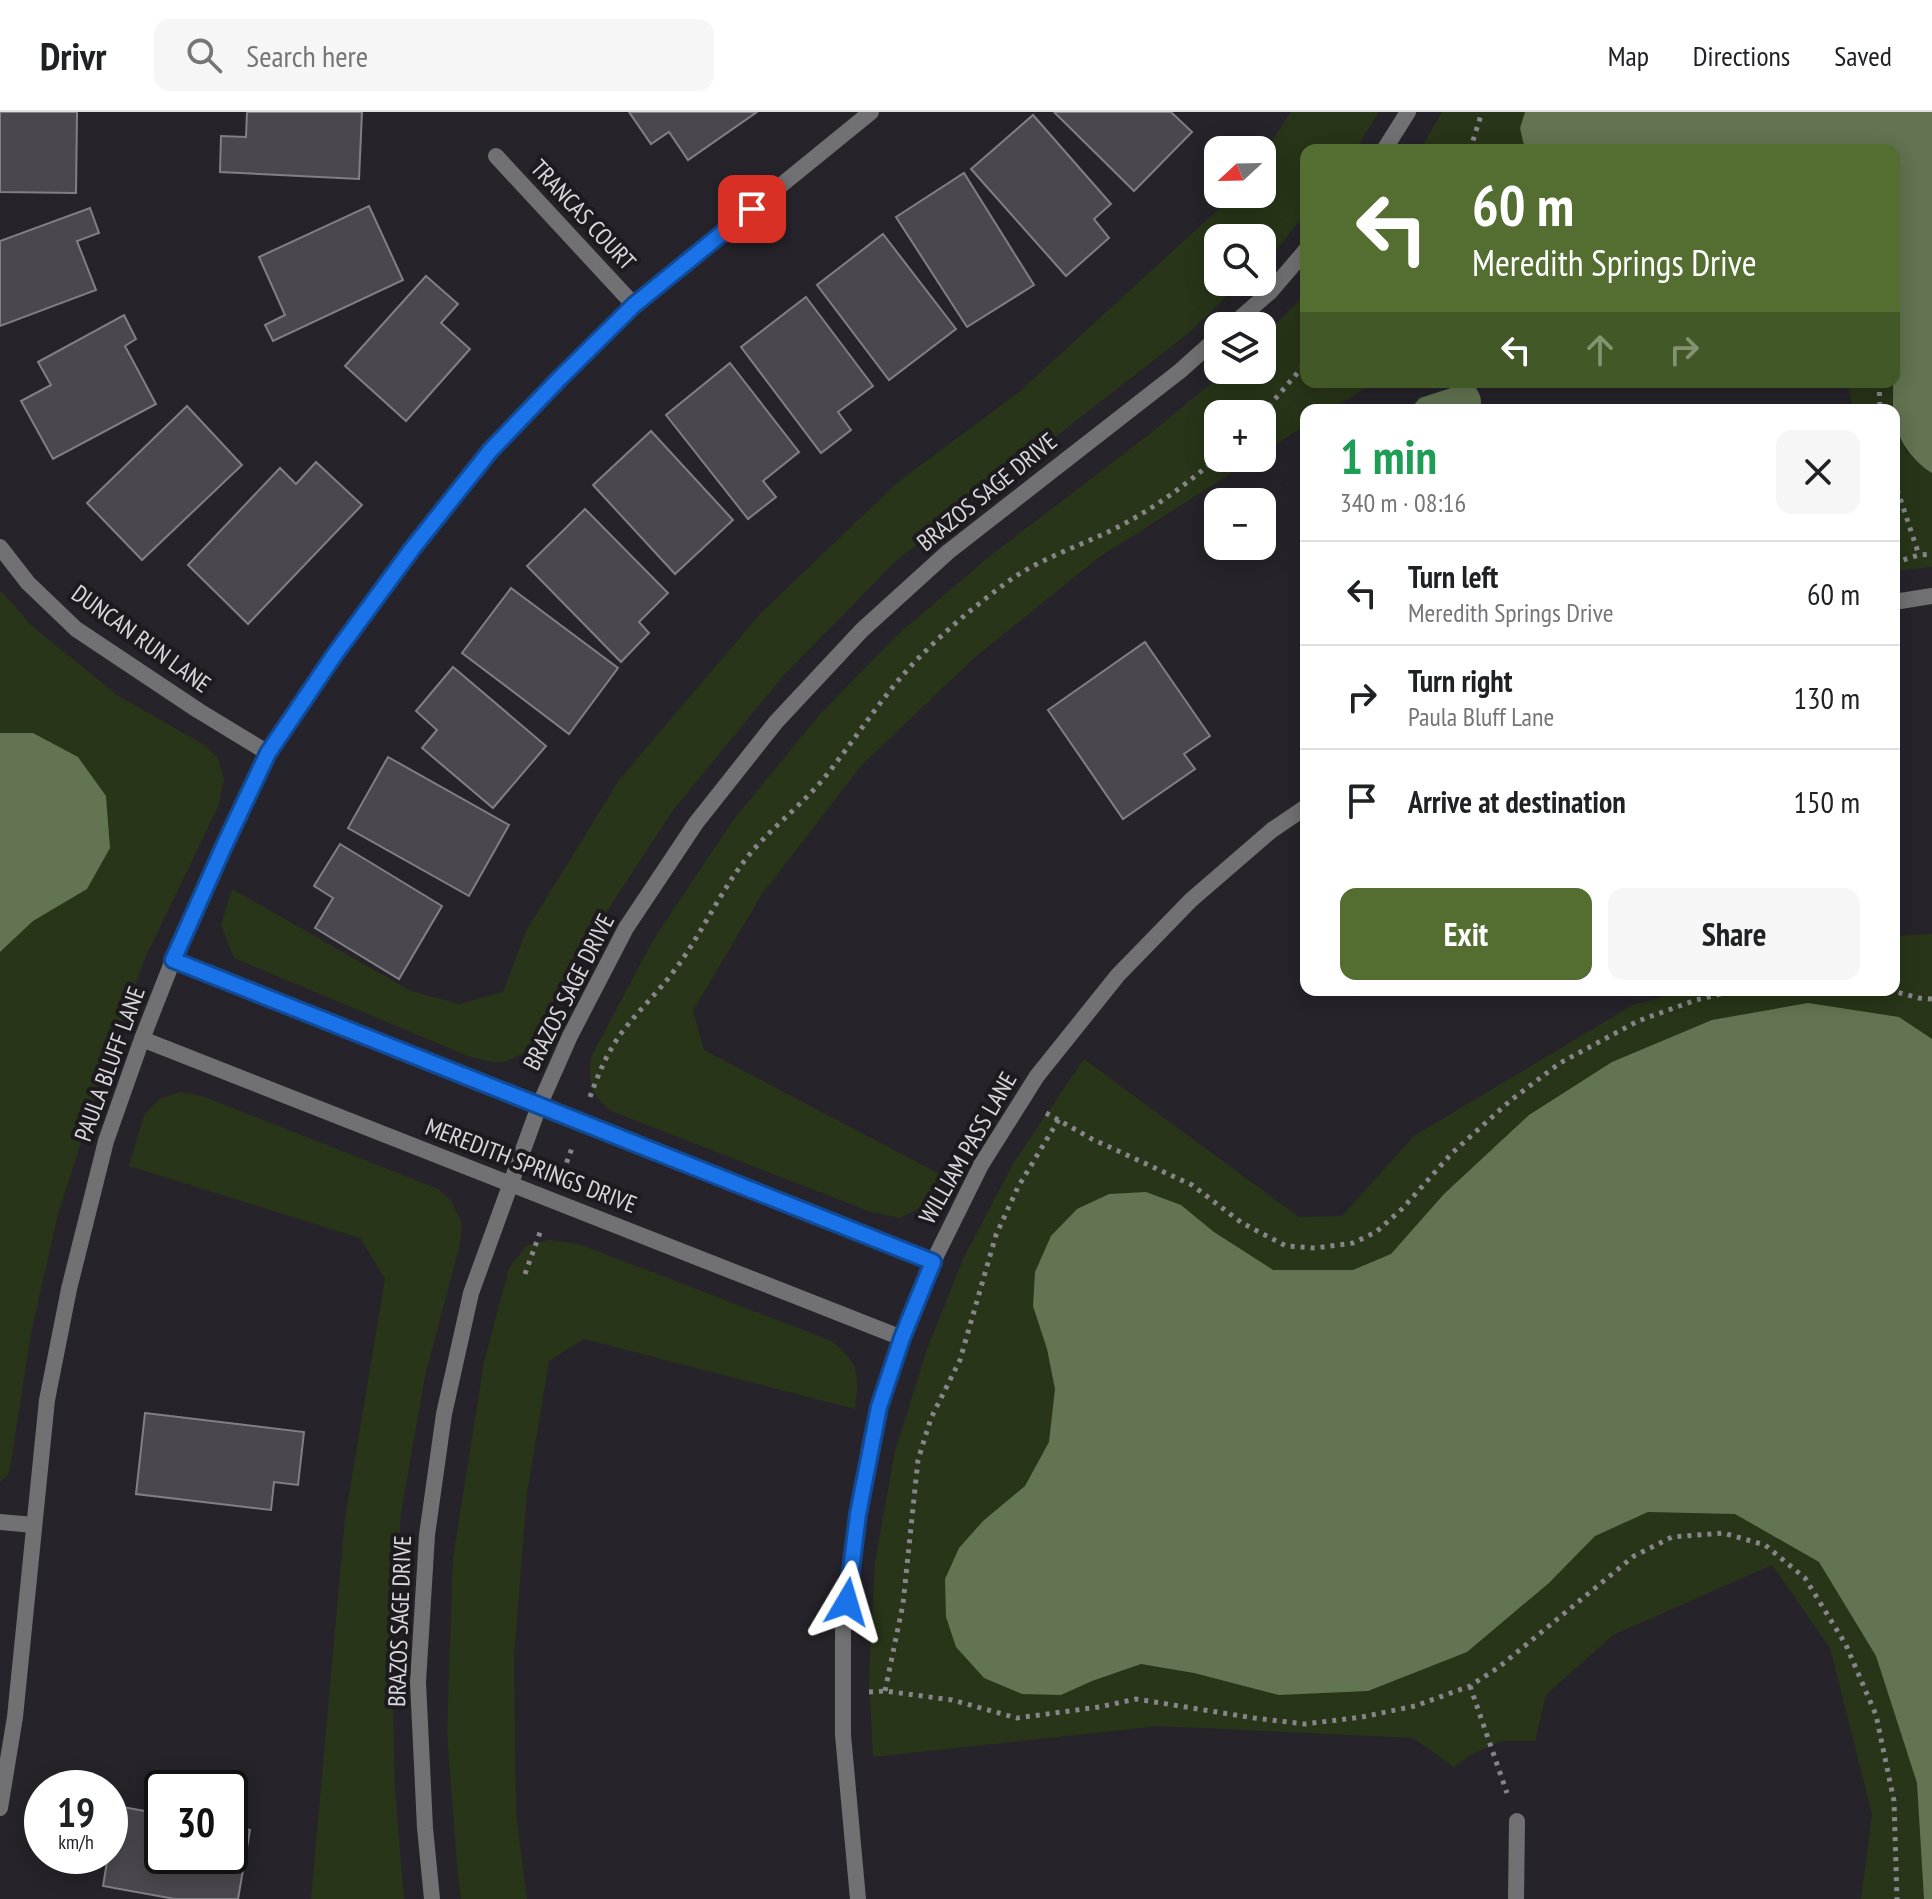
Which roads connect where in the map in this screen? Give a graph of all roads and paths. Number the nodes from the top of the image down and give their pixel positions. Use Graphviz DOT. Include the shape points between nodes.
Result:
graph roads {
  1 [pos="871,112"];
  2 [pos="1408,112"];
  3 [pos="1482,112"];
  4 [pos="1388,144"];
  5 [pos="1472,144"];
  6 [pos="496,156"];
  7 [pos="1300,257"];
  8 [pos="634,305"];
  9 [pos="1247,312"];
  10 [pos="1204,350"];
  11 [pos="1300,370"];
  12 [pos="1274,400"];
  13 [pos="1204,469"];
  14 [pos="1900,498"];
  15 [pos="0,547"];
  16 [pos="1932,554"];
  17 [pos="1919,555"];
  18 [pos="1900,561"];
  19 [pos="1932,596"];
  20 [pos="1900,601"];
  21 [pos="268,753"];
  22 [pos="1300,811"];
  23 [pos="173,960"];
  24 [pos="1900,993"];
  25 [pos="1712,996"];
  26 [pos="1932,999"];
  27 [pos="142,1039"];
  28 [pos="600,1070"];
  29 [pos="1020,1103"];
  30 [pos="539,1106"];
  31 [pos="1059,1119"];
  32 [pos="509,1184"];
  33 [pos="933,1262"];
  34 [pos="902,1338"];
  35 [pos="0,1522"];
  36 [pos="34,1525"];
  37 [pos="1470,1686"];
  38 [pos="885,1691"];
  39 [pos="843,1693"];
  40 [pos="0,1808"];
  41 [pos="1517,1821"];
  42 [pos="432,1899"];
  43 [pos="858,1899"];
  44 [pos="1516,1899"];
  45 [pos="1897,1899"];
  1 -- 8 [label="street, PAULA BLUFF LANE"];
  2 -- 4 [label="street"];
  3 -- 5 [label="path"];
  6 -- 8 [label="street, TRANCAS COURT"];
  7 -- 9 [label="street"];
  8 -- 21 [label="street, PAULA BLUFF LANE" via="490,451 412,549"];
  10 -- 30 [label="street, BRAZOS SAGE DRIVE" via="948,552 862,630 776,722 696,823 626,928"];
  11 -- 12 [label="path"];
  13 -- 28 [label="path" via="1116,528 1016,576 943,634 884,698 823,780 750,854 675,970 625,1028"];
  14 -- 17 [label="path"];
  15 -- 21 [label="street, DUNCAN RUN LANE" via="76,629"];
  16 -- 17 [label="path"];
  17 -- 18 [label="path"];
  19 -- 20 [label="street"];
  21 -- 23 [label="street, PAULA BLUFF LANE"];
  22 -- 29 [label="street, WILLIAM PASS LANE" via="1191,900 1128,964"];
  23 -- 27 [label="street, PAULA BLUFF LANE"];
  23 -- 30 [label="street"];
  24 -- 26 [label="path"];
  25 -- 31 [label="path" via="1638,1021 1560,1063 1452,1153 1376,1232 1353,1243 1286,1246 1242,1223 1192,1185"];
  27 -- 32 [label="street, MEREDITH SPRINGS DRIVE"];
  27 -- 36 [label="street, PAULA BLUFF LANE" via="106,1141 69,1289 47,1400"];
  29 -- 31 [label="path"];
  29 -- 33 [label="street, WILLIAM PASS LANE" via="981,1165"];
  30 -- 32 [label="street, BRAZOS SAGE DRIVE"];
  30 -- 33 [label="street"];
  31 -- 38 [label="path" via="996,1235 960,1360 931,1418 918,1460 903,1604"];
  32 -- 34 [label="street, MEREDITH SPRINGS DRIVE"];
  32 -- 42 [label="street, BRAZOS SAGE DRIVE" via="471,1293 444,1414 427,1535 418,1682"];
  33 -- 34 [label="street, WILLIAM PASS LANE"];
  34 -- 39 [label="street, WILLIAM PASS LANE" via="879,1407 858,1514 843,1631"];
  35 -- 36 [label="street"];
  36 -- 40 [label="street, PAULA BLUFF LANE" via="15,1717"];
  37 -- 38 [label="path" via="1415,1706 1305,1724 1136,1699 1017,1718 952,1700"];
  37 -- 41 [label="path"];
  37 -- 45 [label="path" via="1634,1556 1672,1537 1723,1533 1765,1545 1805,1578 1846,1645 1876,1715 1894,1801"];
  38 -- 39 [label="path"];
  39 -- 43 [label="street, WILLIAM PASS LANE"];
  41 -- 44 [label="street"];
}
